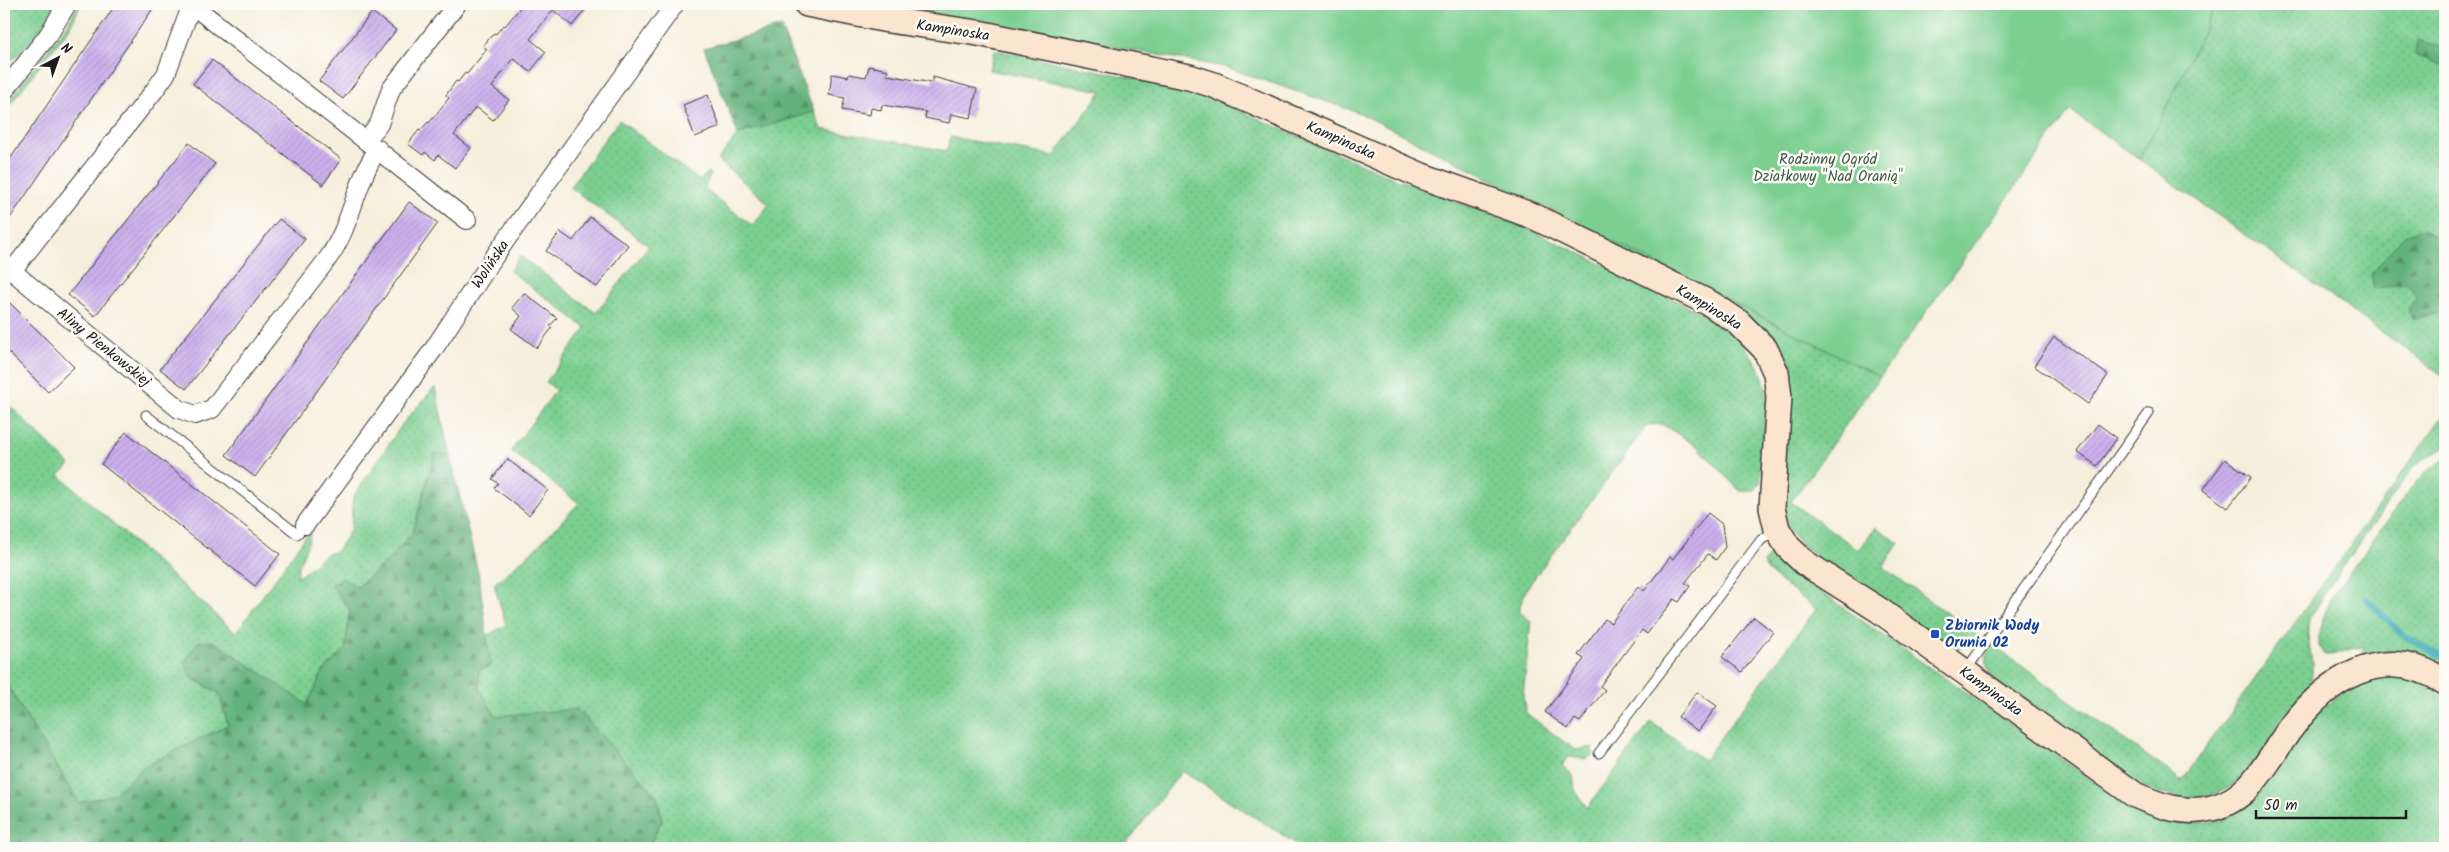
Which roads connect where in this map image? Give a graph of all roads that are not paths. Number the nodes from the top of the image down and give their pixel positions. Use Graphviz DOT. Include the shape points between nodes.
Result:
graph roads {
  1 [pos="67,4"];
  2 [pos="191,4"];
  3 [pos="457,4"];
  4 [pos="675,4"];
  5 [pos="807,4"];
  6 [pos="4,91"];
  7 [pos="372,145"];
  8 [pos="467,220"];
  9 [pos="8,268"];
  10 [pos="2149,413"];
  11 [pos="146,415"];
  12 [pos="305,525"];
  13 [pos="1778,529"];
  14 [pos="1964,672"];
  15 [pos="2445,682"];
  16 [pos="1599,753"];
  1 -- 6 [label="street" via="49,34"];
  2 -- 7 [label="street"];
  2 -- 9 [label="street, Aliny Pienkowskiej" via="166,74"];
  3 -- 7 [label="street, Aliny Pienkowskiej" via="391,89"];
  4 -- 12 [label="street, Wolińska" via="496,254 433,350"];
  5 -- 13 [label="street, Kampinoska" via="978,33 1214,85 1422,176 1533,216 1711,304 1758,340 1776,373 1779,397 1772,508"];
  7 -- 8 [label="street"];
  7 -- 9 [label="street, Aliny Pienkowskiej" via="339,244 212,409 205,413 195,415 178,409"];
  10 -- 14 [label="lane"];
  11 -- 12 [label="lane" via="297,534"];
  13 -- 14 [label="street, Kampinoska" via="1788,546 1805,562 1879,610"];
  13 -- 16 [label="lane" via="1761,540"];
  14 -- 15 [label="street, Kampinoska" via="2135,795 2184,810 2214,808 2247,788 2260,776 2286,734 2308,709 2333,687 2359,672 2385,664 2403,664 2422,669"];
}
